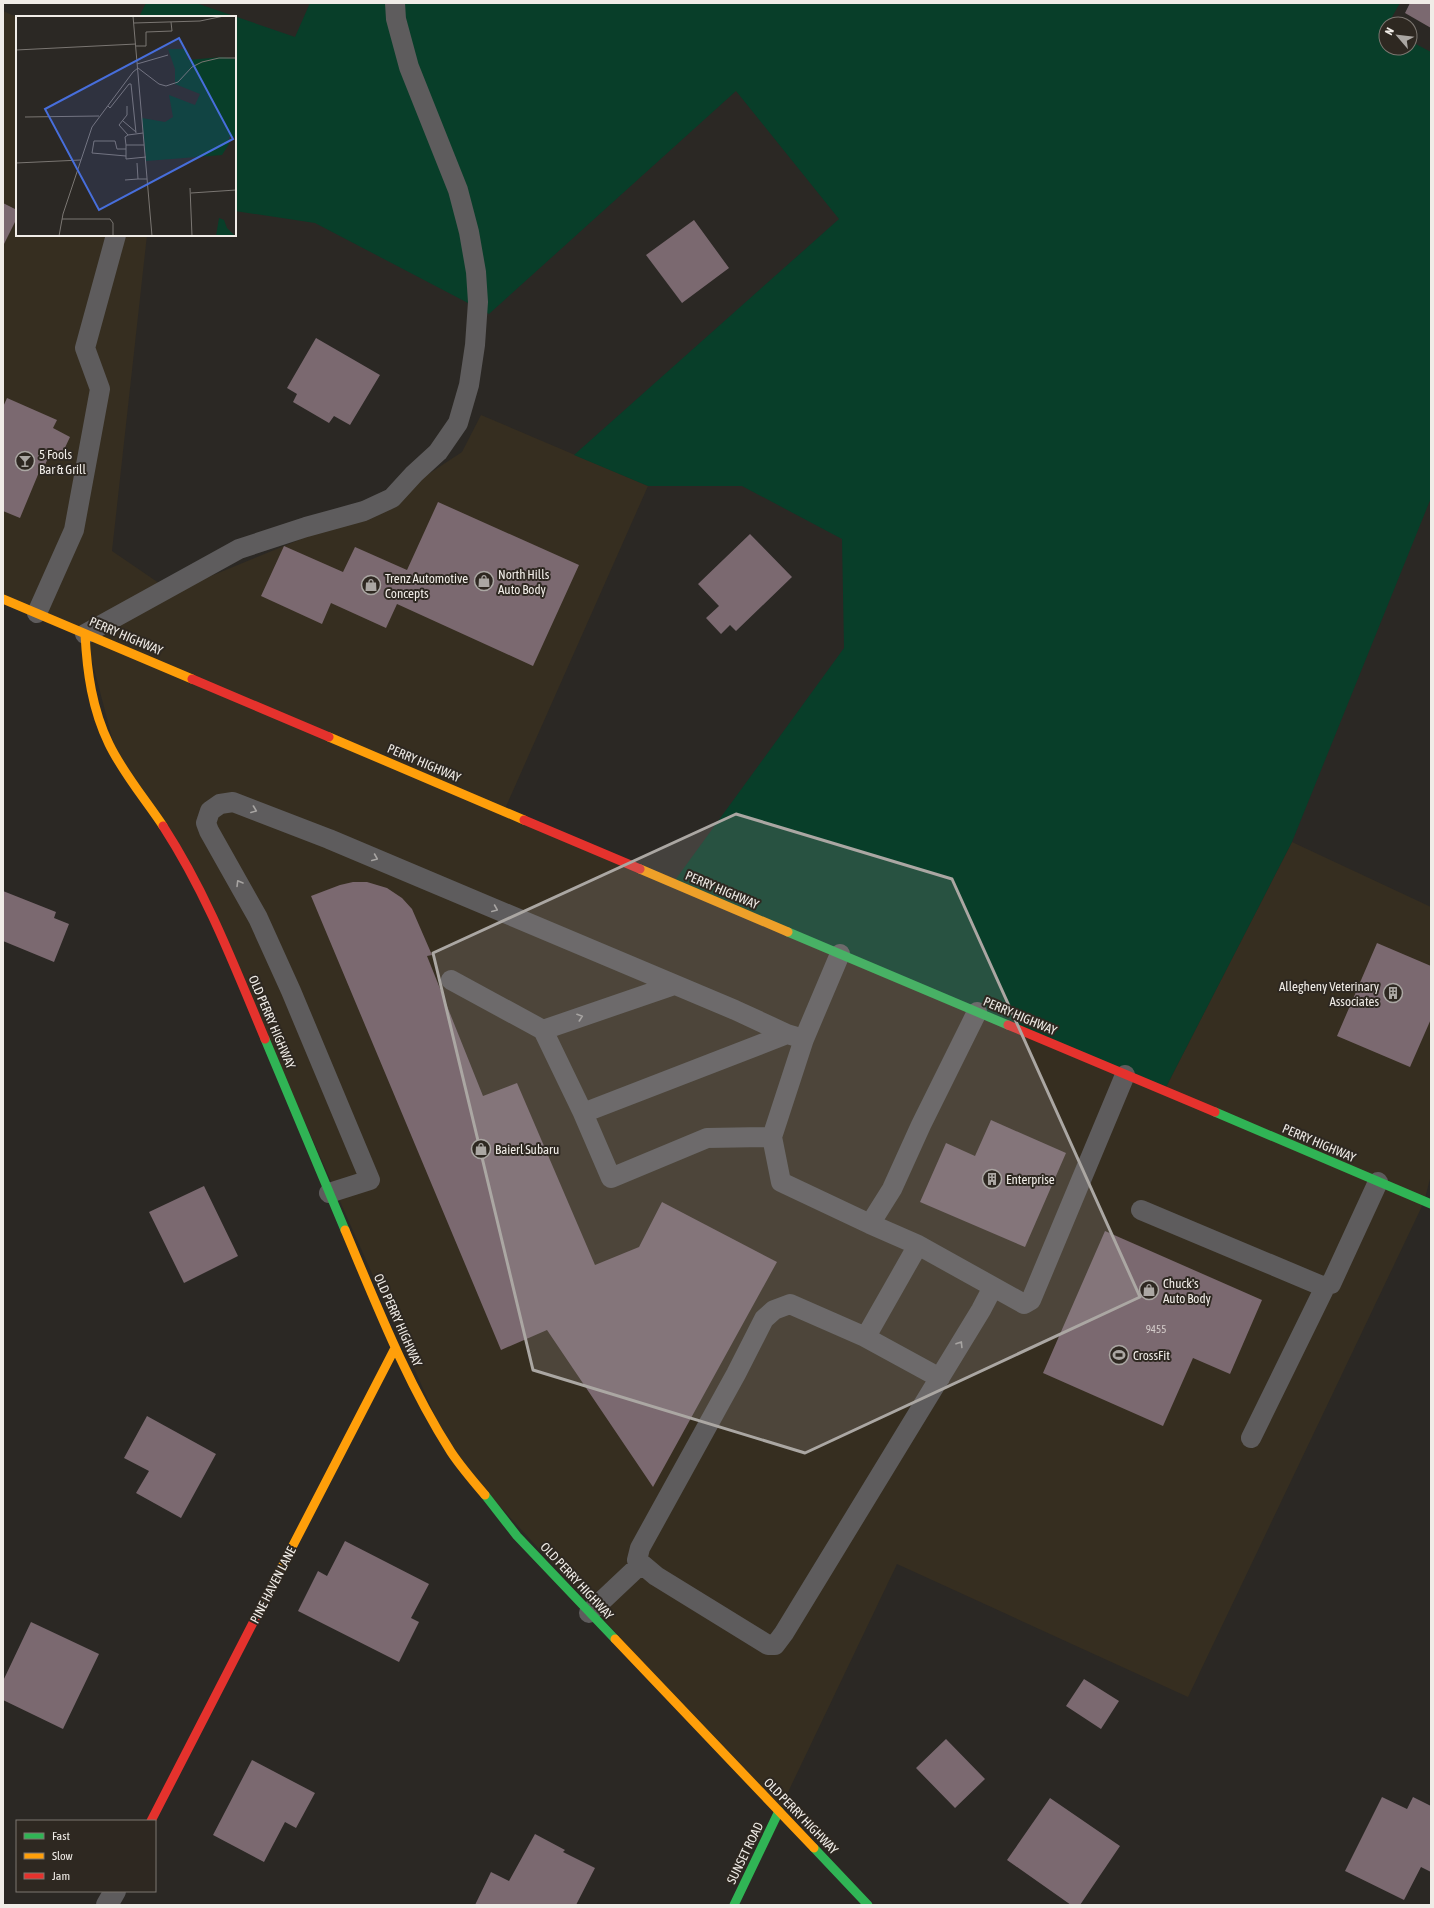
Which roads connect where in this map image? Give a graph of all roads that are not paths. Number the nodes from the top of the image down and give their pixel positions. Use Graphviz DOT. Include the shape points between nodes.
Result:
graph roads {
  1 [pos="395,3"];
  2 [pos="116,236"];
  3 [pos="3,599"];
  4 [pos="37,613"];
  5 [pos="85,634"];
  6 [pos="840,954"];
  7 [pos="451,980"];
  8 [pos="674,985"];
  9 [pos="977,1012"];
  10 [pos="543,1030"];
  11 [pos="796,1036"];
  12 [pos="1125,1075"];
  13 [pos="583,1113"];
  14 [pos="772,1137"];
  15 [pos="1378,1182"];
  16 [pos="329,1193"];
  17 [pos="1431,1204"];
  18 [pos="1141,1210"];
  19 [pos="870,1224"];
  20 [pos="918,1245"];
  21 [pos="1326,1286"];
  22 [pos="993,1287"];
  23 [pos="863,1336"];
  24 [pos="395,1348"];
  25 [pos="940,1378"];
  26 [pos="1251,1438"];
  27 [pos="641,1564"];
  28 [pos="589,1613"];
  29 [pos="779,1811"];
  30 [pos="152,1820"];
  31 [pos="114,1892"];
  32 [pos="107,1905"];
  33 [pos="734,1905"];
  34 [pos="868,1905"];
  1 -- 5 [label="lane" via="396,18 409,67 458,190 476,272 478,302 475,345 469,385 458,423 438,452 392,498 364,511 239,549"];
  2 -- 4 [label="lane" via="85,348 100,389 74,530"];
  3 -- 4 [label="street, PERRY HIGHWAY"];
  4 -- 5 [label="street, PERRY HIGHWAY"];
  5 -- 6 [label="street, PERRY HIGHWAY"];
  5 -- 16 [label="street, OLD PERRY HIGHWAY" via="87,669 105,736 194,876 213,915"];
  6 -- 9 [label="street, PERRY HIGHWAY"];
  6 -- 11 [label="lane"];
  7 -- 10 [label="lane"];
  10 -- 8 [label="lane, one-way"];
  8 -- 11 [label="lane"];
  16 -- 8 [label="lane, one-way" via="370,1180 258,918 206,823 210,811 227,802 233,802 329,839"];
  9 -- 12 [label="street, PERRY HIGHWAY"];
  9 -- 19 [label="lane" via="892,1189"];
  10 -- 13 [label="lane"];
  11 -- 13 [label="lane"];
  11 -- 14 [label="lane"];
  12 -- 15 [label="street, PERRY HIGHWAY"];
  12 -- 22 [label="lane" via="1031,1300 1024,1304"];
  13 -- 14 [label="lane" via="611,1178 707,1138"];
  14 -- 19 [label="lane" via="781,1182"];
  15 -- 17 [label="street, PERRY HIGHWAY"];
  15 -- 21 [label="lane" via="1331,1284"];
  16 -- 24 [label="street, OLD PERRY HIGHWAY"];
  18 -- 21 [label="lane"];
  19 -- 20 [label="lane"];
  20 -- 22 [label="lane"];
  20 -- 23 [label="lane" via="868,1333"];
  21 -- 26 [label="lane"];
  25 -- 22 [label="lane, one-way"];
  23 -- 25 [label="lane"];
  23 -- 27 [label="lane" via="790,1304 774,1310 764,1319 640,1548 638,1560"];
  24 -- 28 [label="street, OLD PERRY HIGHWAY" via="431,1420 452,1454 517,1536"];
  24 -- 30 [label="street, PINE HAVEN LANE"];
  25 -- 27 [label="lane" via="775,1645 768,1645 688,1597"];
  27 -- 28 [label="lane"];
  28 -- 29 [label="street, OLD PERRY HIGHWAY"];
  29 -- 33 [label="street, SUNSET ROAD"];
  29 -- 34 [label="street, OLD PERRY HIGHWAY"];
  31 -- 32 [label="street"];
}
